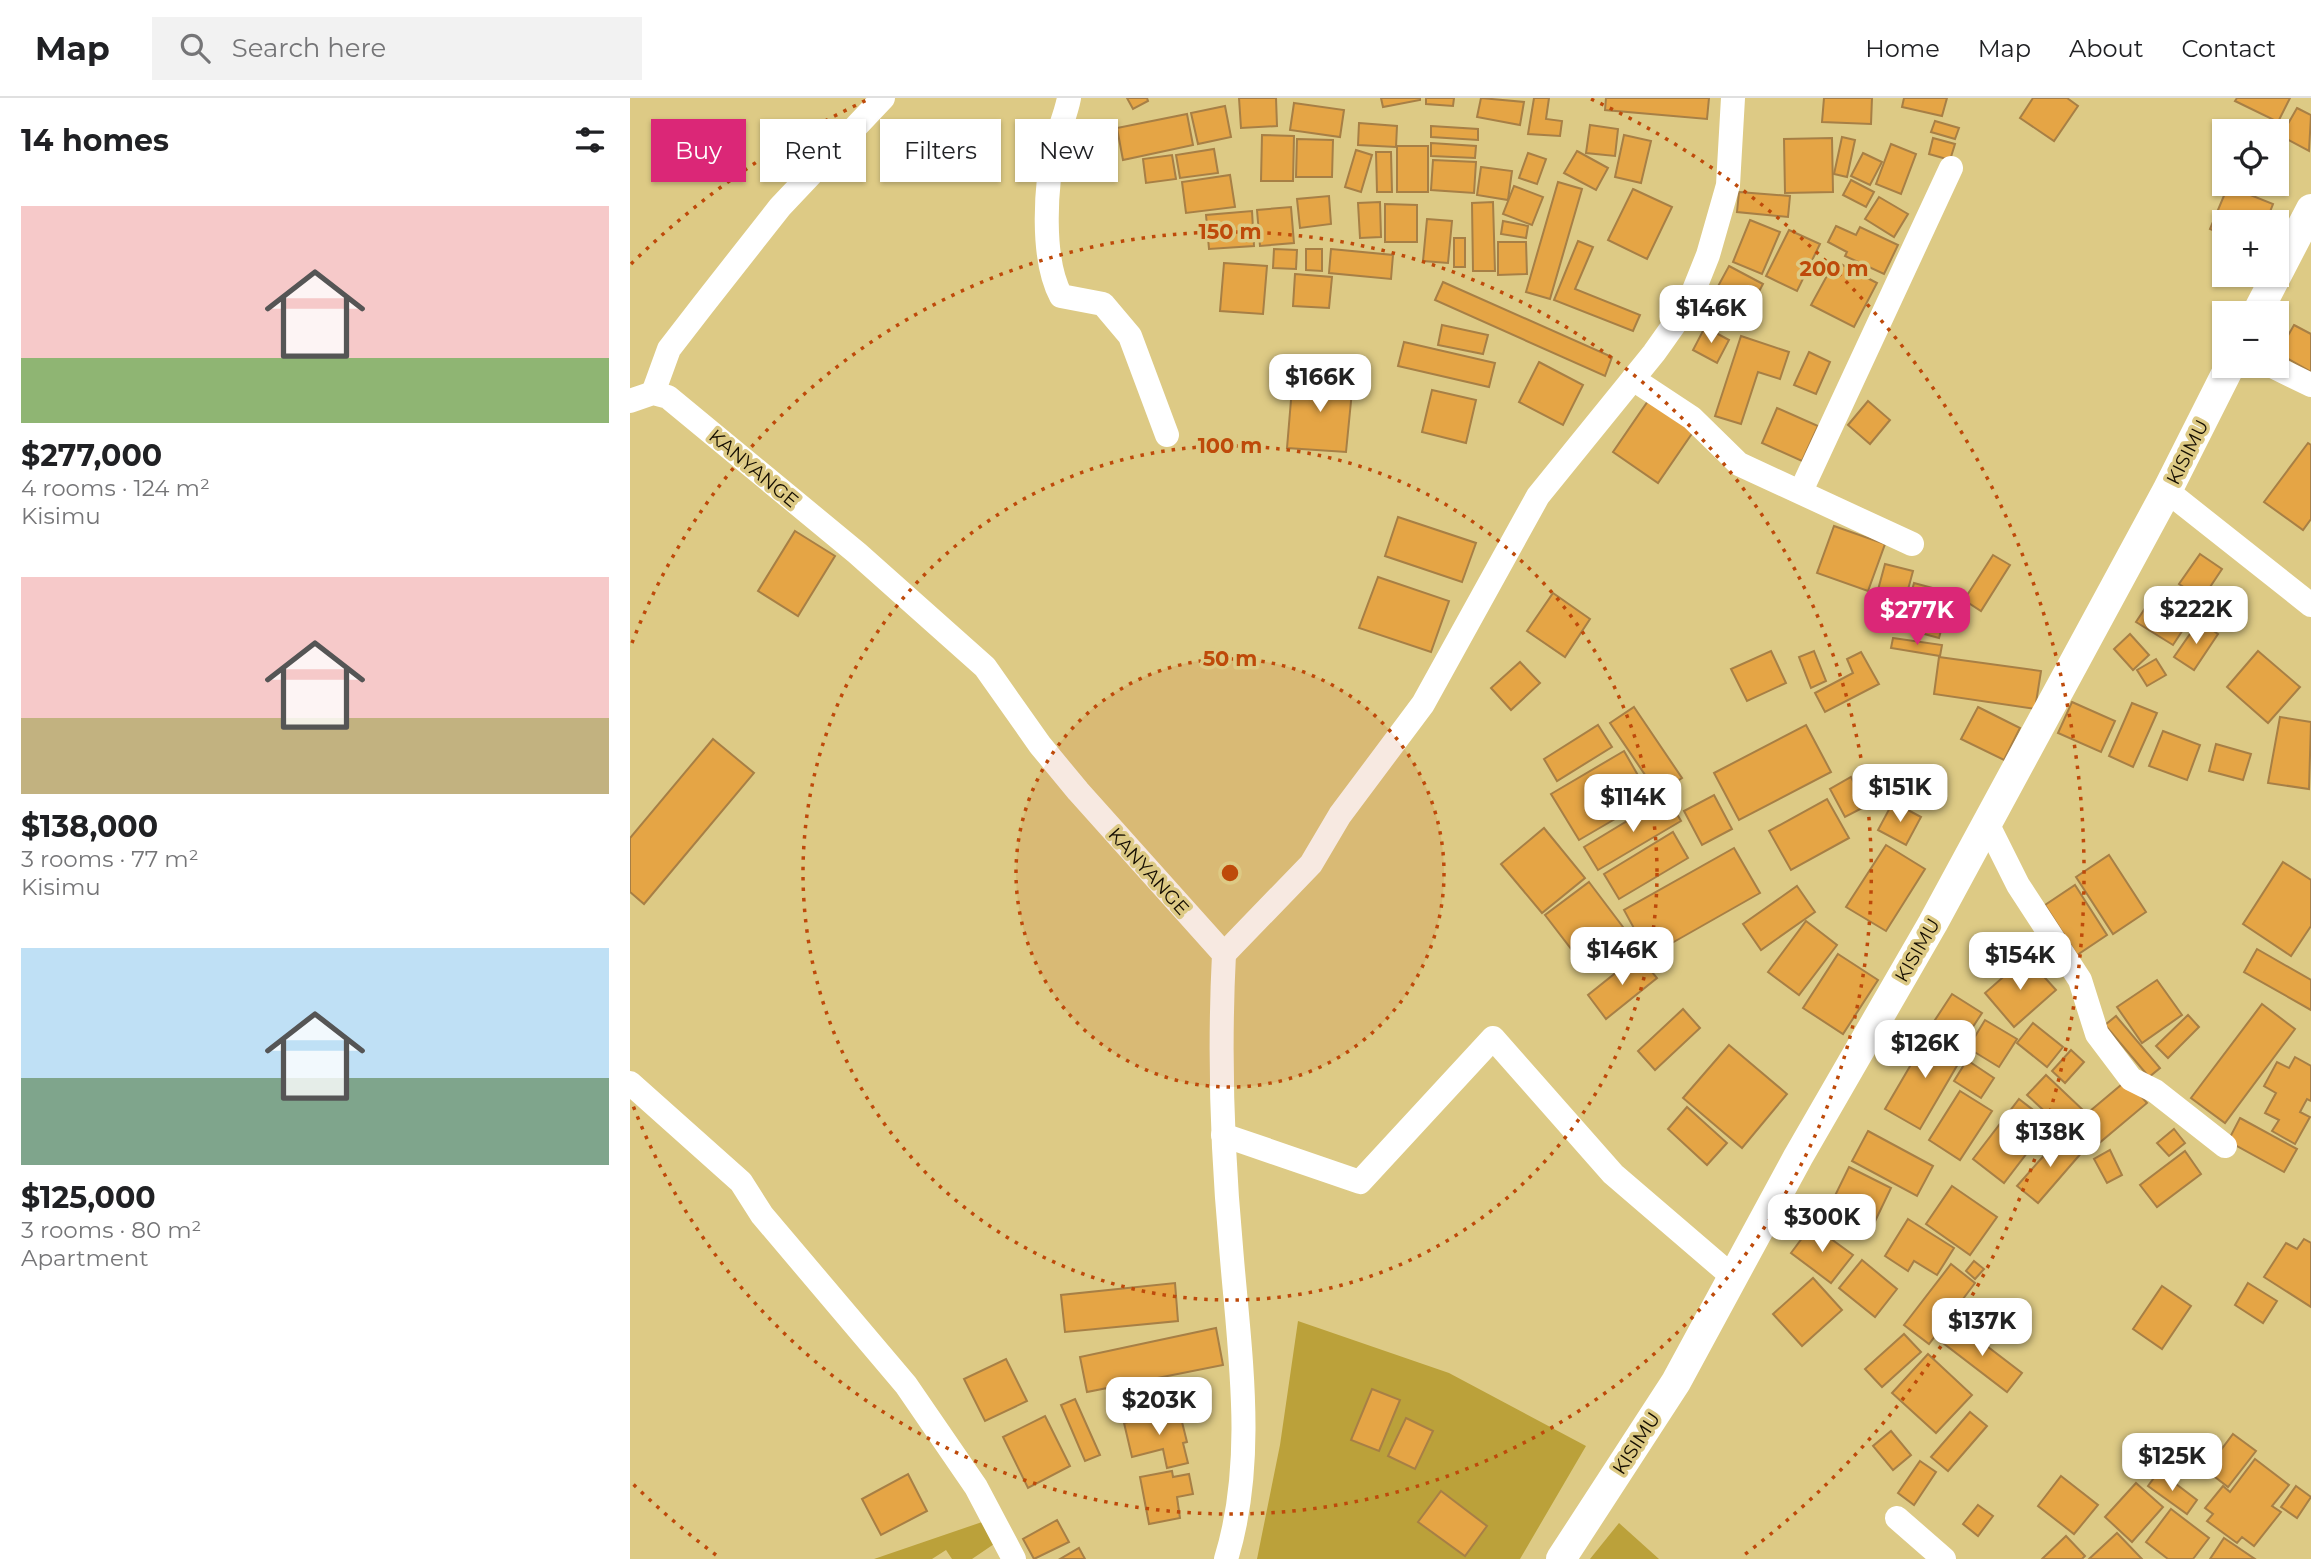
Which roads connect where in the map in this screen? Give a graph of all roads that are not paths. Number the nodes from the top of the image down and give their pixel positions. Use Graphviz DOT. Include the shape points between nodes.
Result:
graph roads {
  1 [pos="883,98"];
  2 [pos="1069,98"];
  3 [pos="1733,98"];
  4 [pos="1951,168"];
  5 [pos="2311,209"];
  6 [pos="2263,301"];
  7 [pos="2289,374"];
  8 [pos="2224,378"];
  9 [pos="1633,379"];
  10 [pos="2311,385"];
  11 [pos="641,397"];
  12 [pos="1167,435"];
  13 [pos="1801,491"];
  14 [pos="2167,491"];
  15 [pos="1912,544"];
  16 [pos="2311,605"];
  17 [pos="1987,823"];
  18 [pos="1224,954"];
  19 [pos="630,1083"];
  20 [pos="1223,1135"];
  21 [pos="2225,1146"];
  22 [pos="1733,1277"];
  23 [pos="1897,1518"];
  24 [pos="1014,1559"];
  25 [pos="1226,1559"];
  26 [pos="1561,1559"];
  27 [pos="1944,1559"];
  1 -- 11 [label="street" via="780,207 669,349"];
  2 -- 12 [label="street" via="1051,176 1046,238 1053,281 1061,296 1103,304 1130,336"];
  3 -- 9 [label="street" via="1728,185 1707,256 1688,305"];
  4 -- 13 [label="street"];
  5 -- 6 [label="street"];
  7 -- 10 [label="street"];
  8 -- 14 [label="street, KISIMU"];
  9 -- 13 [label="street" via="1692,418 1739,464"];
  9 -- 18 [label="street" via="1538,496 1423,705 1340,815 1311,864"];
  11 -- 18 [label="street, KANYANGE" via="668,397 857,553 985,667 1078,791"];
  13 -- 15 [label="street"];
  14 -- 16 [label="street"];
  14 -- 17 [label="street, KISIMU"];
  17 -- 21 [label="street" via="2018,885 2080,980 2097,1034 2131,1079 2155,1091"];
  17 -- 22 [label="street, KISIMU"];
  18 -- 20 [label="street"];
  19 -- 24 [label="street" via="741,1182 762,1215 906,1385 976,1487"];
  20 -- 22 [label="street" via="1360,1182 1493,1038 1613,1174"];
  20 -- 25 [label="street" via="1243,1433 1235,1530"];
  22 -- 26 [label="street, KISIMU" via="1676,1381"];
  23 -- 27 [label="street"];
}
